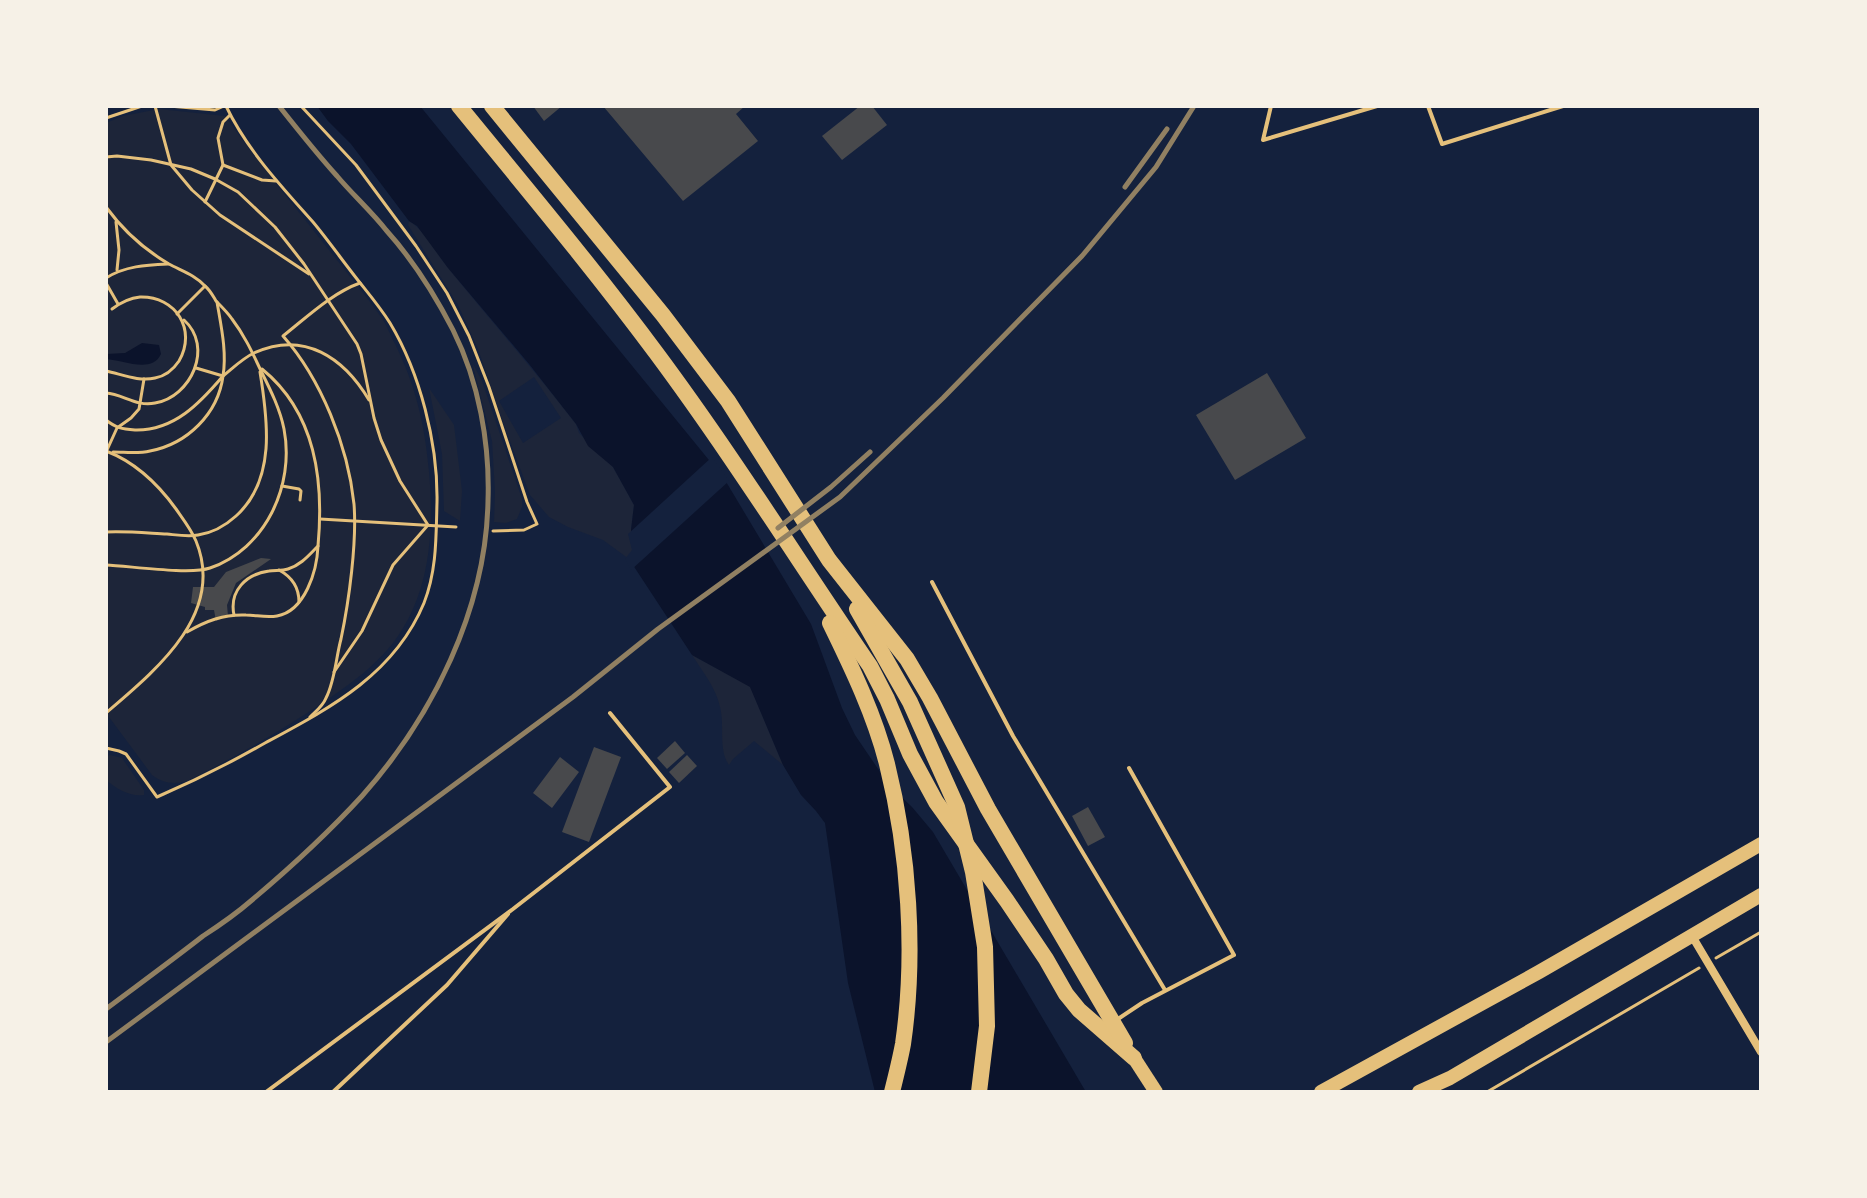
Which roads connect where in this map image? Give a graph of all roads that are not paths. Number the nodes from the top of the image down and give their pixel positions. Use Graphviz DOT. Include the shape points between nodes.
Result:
graph roads {
  1 [pos="459,106"];
  2 [pos="492,106"];
  3 [pos="1271,106"];
  4 [pos="1377,106"];
  5 [pos="1428,106"];
  6 [pos="1563,106"];
  7 [pos="829,560"];
  8 [pos="802,567"];
  9 [pos="932,582"];
  10 [pos="610,713"];
  11 [pos="1129,768"];
  12 [pos="1761,844"];
  13 [pos="1761,895"];
  14 [pos="513,909"];
  15 [pos="1692,936"];
  16 [pos="1165,990"];
  17 [pos="1113,1023"];
  18 [pos="1761,1052"];
  19 [pos="1134,1058"];
  20 [pos="266,1092"];
  21 [pos="333,1092"];
  22 [pos="892,1092"];
  23 [pos="979,1092"];
  24 [pos="1156,1092"];
  25 [pos="1321,1092"];
  26 [pos="1419,1092"];
  1 -- 8 [label="highway" via="658,355"];
  2 -- 7 [label="highway" via="728,401"];
  3 -- 4 [label="lane" via="1263,140"];
  5 -- 6 [label="lane" via="1442,144"];
  7 -- 17 [label="highway" via="907,659"];
  7 -- 23 [label="highway" via="910,702 957,807 985,947 987,1026"];
  8 -- 19 [label="highway" via="870,666 936,802 1066,994"];
  8 -- 22 [label="highway" via="876,732 899,822 910,949 902,1046"];
  9 -- 16 [label="lane" via="1013,736"];
  10 -- 14 [label="lane" via="670,787"];
  11 -- 16 [label="lane" via="1234,955"];
  12 -- 25 [label="main road"];
  13 -- 15 [label="main road"];
  14 -- 20 [label="lane"];
  14 -- 21 [label="lane" via="447,985"];
  15 -- 18 [label="street"];
  15 -- 26 [label="main road"];
  16 -- 17 [label="lane"];
  17 -- 19 [label="highway"];
  19 -- 24 [label="main road"];
}
